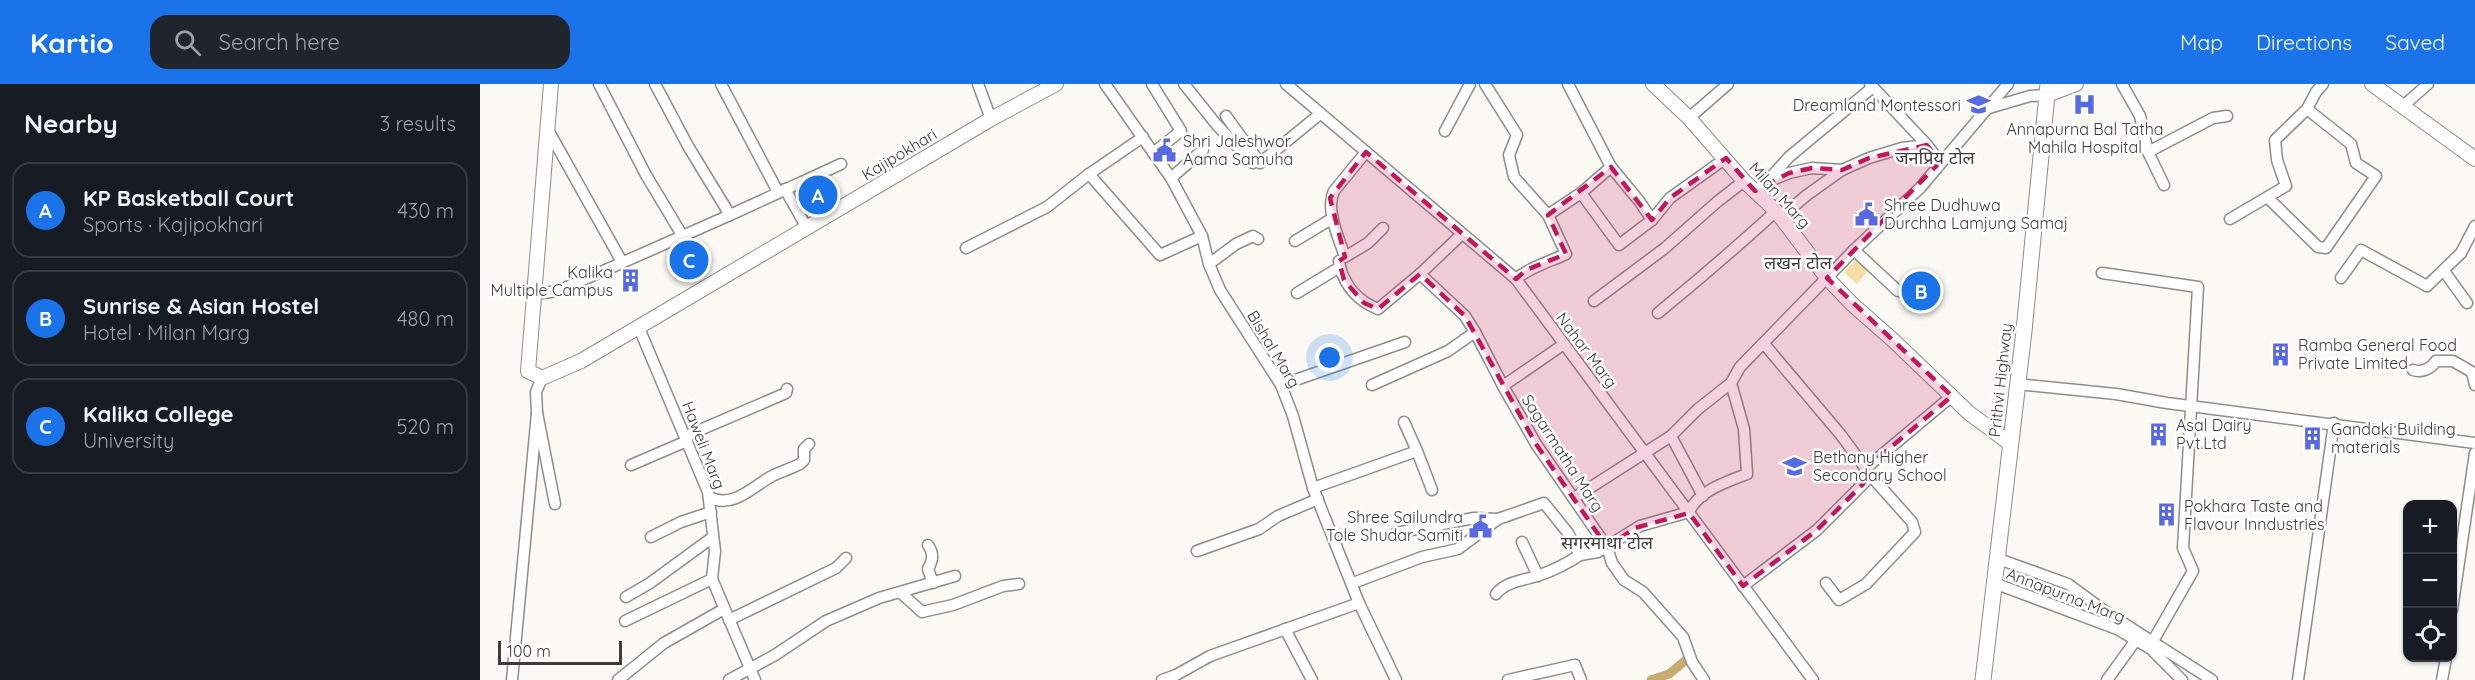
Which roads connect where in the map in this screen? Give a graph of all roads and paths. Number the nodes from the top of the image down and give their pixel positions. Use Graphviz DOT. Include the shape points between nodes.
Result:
graph roads {
  1 [pos="551,84"];
  2 [pos="599,84"];
  3 [pos="655,84"];
  4 [pos="721,84"];
  5 [pos="978,84"];
  6 [pos="1105,84"];
  7 [pos="1152,84"];
  8 [pos="1184,84"];
  9 [pos="1286,84"];
  10 [pos="1470,84"];
  11 [pos="1485,84"];
  12 [pos="1568,84"];
  13 [pos="1728,84"];
  14 [pos="2008,84"];
  15 [pos="2076,84"];
  16 [pos="2122,84"];
  17 [pos="2323,84"];
  18 [pos="2372,84"];
  19 [pos="2428,84"];
  20 [pos="1050,85"];
  21 [pos="1657,85"];
  22 [pos="1871,86"];
  23 [pos="2048,89"];
  24 [pos="2402,107"];
  25 [pos="1988,109"];
  26 [pos="2307,109"];
  27 [pos="1320,114"];
  28 [pos="1226,116"];
  29 [pos="2227,116"];
  30 [pos="1689,118"];
  31 [pos="991,119"];
  32 [pos="548,130"];
  33 [pos="1445,131"];
  34 [pos="1143,137"];
  35 [pos="1927,145"];
  36 [pos="1203,150"];
  37 [pos="1366,152"];
  38 [pos="2148,152"];
  39 [pos="1153,153"];
  40 [pos="1726,158"];
  41 [pos="2475,159"];
  42 [pos="1940,162"];
  43 [pos="1260,163"];
  44 [pos="841,164"];
  45 [pos="1611,167"];
  46 [pos="1842,170"];
  47 [pos="1089,174"];
  48 [pos="1171,178"];
  49 [pos="1744,182"];
  50 [pos="1767,182"];
  51 [pos="2164,185"];
  52 [pos="782,190"];
  53 [pos="1755,191"];
  54 [pos="1581,193"];
  55 [pos="2268,198"];
  56 [pos="1779,214"];
  57 [pos="730,215"];
  58 [pos="1548,215"];
  59 [pos="1333,218"];
  60 [pos="2230,219"];
  61 [pos="1652,220"];
  62 [pos="2475,226"];
  63 [pos="807,228"];
  64 [pos="1383,228"];
  65 [pos="1462,234"];
  66 [pos="682,235"];
  67 [pos="1202,236"];
  68 [pos="1258,239"];
  69 [pos="1295,241"];
  70 [pos="966,248"];
  71 [pos="1854,250"];
  72 [pos="622,261"];
  73 [pos="1342,262"];
  74 [pos="1209,264"];
  75 [pos="2444,271"];
  76 [pos="2103,273"];
  77 [pos="1420,274"];
  78 [pos="1827,278"];
  79 [pos="2341,278"];
  80 [pos="1516,279"];
  81 [pos="1898,291"];
  82 [pos="1297,293"];
  83 [pos="535,294"];
  84 [pos="1594,301"];
  85 [pos="2467,303"];
  86 [pos="1658,313"];
  87 [pos="639,328"];
  88 [pos="1475,332"];
  89 [pos="1405,342"];
  90 [pos="1564,344"];
  91 [pos="1765,345"];
  92 [pos="2413,370"];
  93 [pos="542,378"];
  94 [pos="1731,383"];
  95 [pos="2017,384"];
  96 [pos="1281,385"];
  97 [pos="1372,385"];
  98 [pos="2475,385"];
  99 [pos="1503,386"];
  100 [pos="787,389"];
  101 [pos="1952,396"];
  102 [pos="2192,406"];
  103 [pos="537,413"];
  104 [pos="1404,422"];
  105 [pos="2334,423"];
  106 [pos="1671,436"];
  107 [pos="686,438"];
  108 [pos="2475,442"];
  109 [pos="809,444"];
  110 [pos="2011,444"];
  111 [pos="1417,451"];
  112 [pos="1642,453"];
  113 [pos="2475,453"];
  114 [pos="631,465"];
  115 [pos="1868,472"];
  116 [pos="1313,488"];
  117 [pos="1432,490"];
  118 [pos="709,496"];
  119 [pos="1703,496"];
  120 [pos="1574,498"];
  121 [pos="1318,499"];
  122 [pos="555,504"];
  123 [pos="711,512"];
  124 [pos="1686,513"];
  125 [pos="1498,519"];
  126 [pos="1396,533"];
  127 [pos="651,537"];
  128 [pos="713,537"];
  129 [pos="1522,542"];
  130 [pos="928,545"];
  131 [pos="1606,547"];
  132 [pos="1197,551"];
  133 [pos="1580,555"];
  134 [pos="846,558"];
  135 [pos="1996,558"];
  136 [pos="955,576"];
  137 [pos="1538,576"];
  138 [pos="712,579"];
  139 [pos="933,583"];
  140 [pos="1353,583"];
  141 [pos="1826,583"];
  142 [pos="1019,584"];
  143 [pos="1994,584"];
  144 [pos="1743,586"];
  145 [pos="901,593"];
  146 [pos="1496,594"];
  147 [pos="626,597"];
  148 [pos="1359,603"];
  149 [pos="2452,608"];
  150 [pos="724,609"];
  151 [pos="729,620"];
  152 [pos="625,621"];
  153 [pos="1285,629"];
  154 [pos="2136,640"];
  155 [pos="2153,641"];
  156 [pos="2445,662"];
  157 [pos="749,668"];
  158 [pos="513,680"];
  159 [pos="618,680"];
  160 [pos="729,680"];
  161 [pos="755,680"];
  162 [pos="1162,680"];
  163 [pos="1312,680"];
  164 [pos="1396,680"];
  165 [pos="1508,680"];
  166 [pos="1581,680"];
  167 [pos="1704,680"];
  168 [pos="1813,680"];
  169 [pos="1983,680"];
  170 [pos="2107,680"];
  171 [pos="2182,680"];
  172 [pos="2212,680"];
  173 [pos="2298,680"];
  174 [pos="2442,680"];
  1 -- 32 [label="main road"];
  2 -- 66 [label="street"];
  3 -- 57 [label="street" via="687,146"];
  4 -- 52 [label="street"];
  5 -- 31 [label="street"];
  6 -- 34 [label="street, Bishal Marg"];
  7 -- 39 [label="street" via="1182,131"];
  8 -- 43 [label="street" via="1255,166"];
  9 -- 27 [label="street, Nahar Marg"];
  10 -- 33 [label="street"];
  11 -- 58 [label="street" via="1517,135 1509,155 1514,177"];
  12 -- 45 [label="street"];
  13 -- 30 [label="street"];
  14 -- 25 [label="street"];
  15 -- 23 [label="main road"];
  16 -- 38 [label="street" via="2140,116"];
  17 -- 26 [label="street"];
  18 -- 24 [label="main road"];
  19 -- 24 [label="street"];
  20 -- 31 [label="main road, Kajipokhari"];
  21 -- 30 [label="main road, Milan Marg"];
  22 -- 35 [label="street"];
  22 -- 50 [label="street" via="1789,157"];
  23 -- 25 [label="street"];
  23 -- 95 [label="highway, Prithvi Highway"];
  24 -- 41 [label="main road"];
  25 -- 42 [label="street"];
  26 -- 55 [label="street" via="2275,140 2286,186"];
  26 -- 55 [label="street" via="2351,144 2356,163 2376,176 2326,248 2318,247"];
  27 -- 37 [label="street, Nahar Marg"];
  27 -- 43 [label="street"];
  28 -- 43 [label="street"];
  29 -- 38 [label="street" via="2213,118"];
  30 -- 40 [label="main road, Milan Marg"];
  31 -- 63 [label="main road, Kajipokhari"];
  32 -- 72 [label="street"];
  32 -- 83 [label="main road"];
  34 -- 39 [label="street, Bishal Marg"];
  34 -- 47 [label="street"];
  35 -- 42 [label="street"];
  35 -- 46 [label="street" via="1902,148"];
  36 -- 48 [label="street"];
  37 -- 59 [label="street" via="1330,198"];
  37 -- 65 [label="street, Nahar Marg"];
  38 -- 51 [label="street"];
  39 -- 48 [label="street, Bishal Marg"];
  40 -- 49 [label="main road, Milan Marg"];
  40 -- 61 [label="street" via="1670,198"];
  42 -- 71 [label="street" via="1920,188"];
  44 -- 52 [label="street"];
  45 -- 54 [label="street"];
  45 -- 61 [label="street"];
  46 -- 50 [label="street" via="1812,168"];
  46 -- 56 [label="street"];
  47 -- 67 [label="street" via="1160,255"];
  47 -- 70 [label="street" via="1047,207"];
  48 -- 67 [label="street, Bishal Marg"];
  49 -- 53 [label="main road, Milan Marg"];
  49 -- 84 [label="street"];
  50 -- 53 [label="street"];
  52 -- 57 [label="street"];
  52 -- 63 [label="street"];
  53 -- 56 [label="main road, Milan Marg"];
  54 -- 58 [label="street"];
  54 -- 61 [label="street" via="1619,245"];
  55 -- 60 [label="street"];
  56 -- 78 [label="main road, Milan Marg"];
  56 -- 86 [label="street"];
  57 -- 66 [label="street"];
  58 -- 80 [label="street" via="1566,254 1527,270"];
  59 -- 69 [label="street"];
  59 -- 73 [label="street"];
  62 -- 75 [label="street" via="2461,253"];
  63 -- 87 [label="main road, Kajipokhari"];
  64 -- 73 [label="street"];
  65 -- 77 [label="street"];
  65 -- 80 [label="street, Nahar Marg"];
  66 -- 72 [label="street"];
  67 -- 74 [label="street, Bishal Marg"];
  68 -- 74 [label="street" via="1253,236 1236,244"];
  71 -- 78 [label="street"];
  71 -- 81 [label="street"];
  72 -- 83 [label="street" via="558,291"];
  73 -- 77 [label="street" via="1344,280 1351,291 1378,309"];
  73 -- 82 [label="street"];
  74 -- 96 [label="street, Bishal Marg" via="1220,290"];
  75 -- 79 [label="street" via="2427,286 2361,250"];
  75 -- 85 [label="street"];
  76 -- 102 [label="street" via="2198,287"];
  77 -- 88 [label="street" via="1465,316"];
  78 -- 91 [label="street"];
  78 -- 101 [label="main road, Milan Marg"];
  80 -- 90 [label="street, Nahar Marg"];
  83 -- 93 [label="main road" via="528,371"];
  87 -- 93 [label="main road, Kajipokhari"];
  87 -- 107 [label="street, Haweli Marg"];
  88 -- 97 [label="street" via="1448,351"];
  88 -- 99 [label="street"];
  89 -- 96 [label="street"];
  90 -- 99 [label="street, Sagarmatha Marg"];
  90 -- 112 [label="street, Nahar Marg"];
  91 -- 94 [label="street" via="1740,367"];
  91 -- 115 [label="street"];
  92 -- 98 [label="street" via="2428,369 2436,361 2453,361 2472,372"];
  93 -- 103 [label="street" via="536,392"];
  94 -- 106 [label="street"];
  94 -- 119 [label="street" via="1744,429 1747,474"];
  95 -- 102 [label="street"];
  95 -- 110 [label="highway, Prithvi Highway"];
  96 -- 116 [label="street, Bishal Marg"];
  99 -- 120 [label="street, Sagarmatha Marg" via="1536,444"];
  100 -- 107 [label="street" via="786,393"];
  101 -- 110 [label="main road, Milan Marg"];
  101 -- 115 [label="street"];
  102 -- 105 [label="street"];
  102 -- 155 [label="street" via="2183,548 2193,571"];
  103 -- 122 [label="street"];
  103 -- 158 [label="street"];
  104 -- 111 [label="street"];
  105 -- 108 [label="street"];
  105 -- 173 [label="street"];
  106 -- 112 [label="street"];
  106 -- 119 [label="street"];
  107 -- 114 [label="street"];
  107 -- 118 [label="street, Haweli Marg"];
  109 -- 118 [label="street" via="800,464 744,495 726,500"];
  110 -- 135 [label="highway, Prithvi Highway"];
  111 -- 116 [label="street"];
  111 -- 117 [label="street"];
  112 -- 120 [label="street"];
  112 -- 124 [label="street, Nahar Marg"];
  113 -- 149 [label="street"];
  115 -- 141 [label="street" via="1912,522 1915,532 1866,584 1839,600"];
  115 -- 144 [label="street" via="1817,530"];
  116 -- 121 [label="street, Bishal Marg"];
  118 -- 123 [label="street, Haweli Marg"];
  119 -- 124 [label="street"];
  120 -- 131 [label="street, Sagarmatha Marg"];
  121 -- 132 [label="street" via="1259,529"];
  121 -- 140 [label="street, Bishal Marg"];
  123 -- 127 [label="street"];
  123 -- 128 [label="street, Haweli Marg"];
  124 -- 131 [label="street" via="1635,528"];
  124 -- 144 [label="street, Nahar Marg"];
  125 -- 126 [label="street" via="1474,518"];
  125 -- 133 [label="street" via="1545,504"];
  125 -- 140 [label="street" via="1458,549 1422,557"];
  128 -- 138 [label="street, Haweli Marg"];
  128 -- 147 [label="street"];
  129 -- 137 [label="street"];
  130 -- 139 [label="street" via="932,551 928,569"];
  131 -- 133 [label="street"];
  131 -- 167 [label="street, Sagarmatha Marg" via="1624,580 1643,592 1683,637"];
  133 -- 137 [label="street"];
  134 -- 151 [label="street" via="828,573"];
  135 -- 143 [label="highway, Prithvi Highway"];
  135 -- 155 [label="street" via="2068,584"];
  136 -- 139 [label="street"];
  137 -- 146 [label="street" via="1508,585"];
  138 -- 150 [label="street"];
  138 -- 152 [label="street"];
  139 -- 145 [label="street"];
  140 -- 148 [label="street, Bishal Marg"];
  142 -- 145 [label="street" via="922,612"];
  143 -- 154 [label="street, Annapurna Marg" via="2074,612"];
  143 -- 169 [label="highway, Prithvi Highway"];
  144 -- 168 [label="street, Nahar Marg"];
  145 -- 157 [label="street" via="879,598 826,621"];
  148 -- 153 [label="street"];
  148 -- 164 [label="street, Bishal Marg"];
  150 -- 151 [label="street"];
  150 -- 159 [label="street" via="664,642"];
  151 -- 157 [label="street"];
  153 -- 162 [label="street" via="1210,656"];
  153 -- 163 [label="street"];
  154 -- 170 [label="street"];
  154 -- 171 [label="street, Annapurna Marg"];
  155 -- 172 [label="street"];
  156 -- 174 [label="street"];
  157 -- 160 [label="street"];
  157 -- 161 [label="street"];
  165 -- 166 [label="street" via="1575,665"];
}
